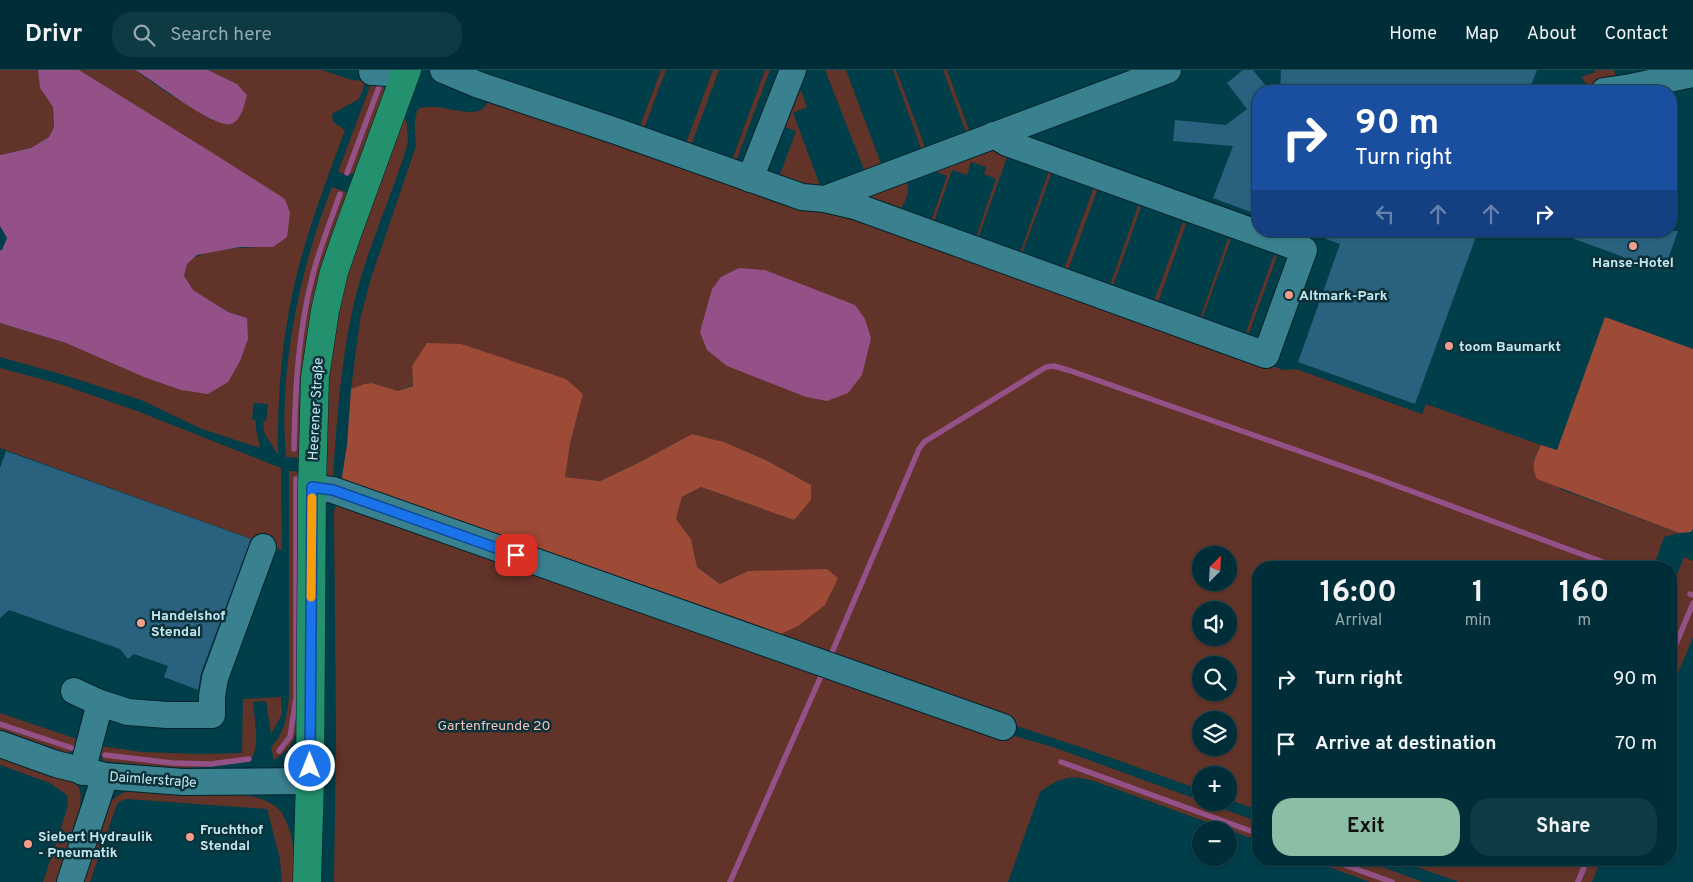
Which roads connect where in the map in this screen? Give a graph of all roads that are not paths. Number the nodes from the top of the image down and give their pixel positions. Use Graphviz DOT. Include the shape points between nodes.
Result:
graph roads {
  1 [pos="443,70"];
  2 [pos="793,70"];
  3 [pos="1168,70"];
  4 [pos="372,72"];
  5 [pos="407,72"];
  6 [pos="1693,74"];
  7 [pos="1641,85"];
  8 [pos="994,135"];
  9 [pos="750,179"];
  10 [pos="825,199"];
  11 [pos="1252,231"];
  12 [pos="1268,237"];
  13 [pos="312,487"];
  14 [pos="263,547"];
  15 [pos="74,691"];
  16 [pos="100,703"];
  17 [pos="1003,727"];
  18 [pos="0,744"];
  19 [pos="94,774"];
  20 [pos="310,781"];
  21 [pos="70,882"];
  22 [pos="307,882"];
  1 -- 9 [label="street"];
  2 -- 9 [label="street"];
  3 -- 8 [label="street"];
  4 -- 5 [label="street"];
  5 -- 13 [label="main road, Heerener Straße" via="346,234 325,311 315,377"];
  6 -- 7 [label="street"];
  8 -- 10 [label="street"];
  8 -- 11 [label="street" via="1007,143"];
  9 -- 10 [label="street" via="802,197"];
  10 -- 12 [label="street" via="898,221 1266,355 1304,250"];
  13 -- 17 [label="street" via="333,490"];
  13 -- 20 [label="main road, Heerener Straße"];
  14 -- 16 [label="street" via="215,678 212,715 167,716 128,712"];
  15 -- 16 [label="street"];
  16 -- 19 [label="street"];
  18 -- 19 [label="street, Daimlerstraße"];
  19 -- 20 [label="street, Daimlerstraße" via="183,782"];
  19 -- 21 [label="street"];
  20 -- 22 [label="main road, Heerener Straße"];
}
